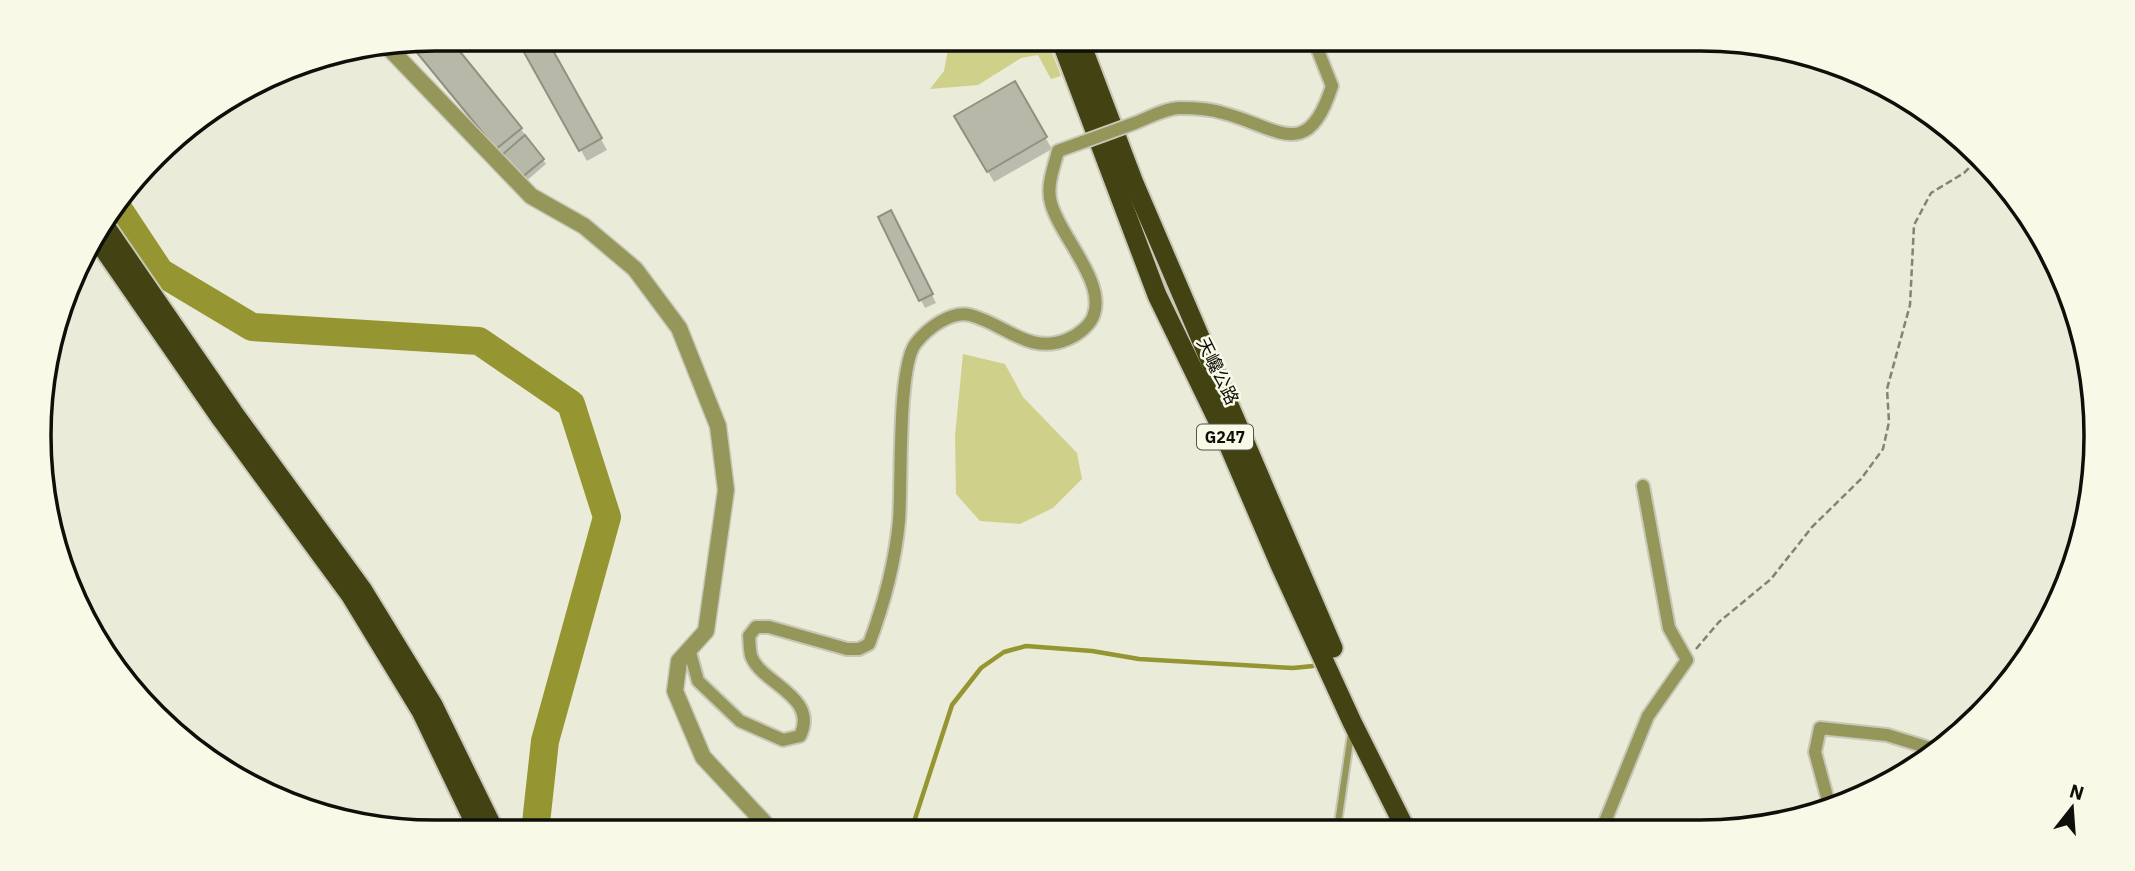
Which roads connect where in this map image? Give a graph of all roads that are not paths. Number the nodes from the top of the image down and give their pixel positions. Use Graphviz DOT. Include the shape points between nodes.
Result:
graph roads {
  1 [pos="1065,51"];
  2 [pos="1084,51"];
  3 [pos="1318,51"];
  4 [pos="393,53"];
  5 [pos="109,232"];
  6 [pos="101,245"];
  7 [pos="228,416"];
  8 [pos="1643,486"];
  9 [pos="690,649"];
  10 [pos="1352,722"];
  11 [pos="1925,747"];
  12 [pos="1827,798"];
  13 [pos="473,820"];
  14 [pos="489,820"];
  15 [pos="762,820"];
  16 [pos="1338,820"];
  17 [pos="1401,820"];
  18 [pos="1411,820"];
  19 [pos="1606,820"];
  1 -- 10 [label="highway, 天巉公路 / G247" via="1157,295"];
  2 -- 18 [label="highway, 天巉公路 / G247" via="1134,183 1297,569"];
  3 -- 9 [label="street, bridge" via="1332,86 1325,109 1310,128 1278,134 1223,113 1177,108 1058,151 1049,187 1051,203 1091,281 1096,305 1093,317 1077,335 1043,346 968,314 944,318 910,351 899,522 886,597 869,644 847,649 768,627 756,627 749,636 752,660 803,713 805,725 800,736 783,740 740,721 698,681"];
  4 -- 9 [label="street" via="531,196 584,226 635,269 679,328 718,426 726,490 706,631"];
  5 -- 7 [label="highway"];
  6 -- 7 [label="highway"];
  7 -- 13 [label="highway" via="351,596 421,711"];
  7 -- 14 [label="highway" via="362,589 433,705"];
  8 -- 19 [label="street" via="1669,628 1686,660 1648,716"];
  9 -- 15 [label="street" via="679,661 674,691 703,757"];
  10 -- 16 [label="lane"];
  10 -- 17 [label="highway, 天巉公路 / G247"];
  11 -- 12 [label="street" via="1887,735 1820,728 1815,752"];
}
